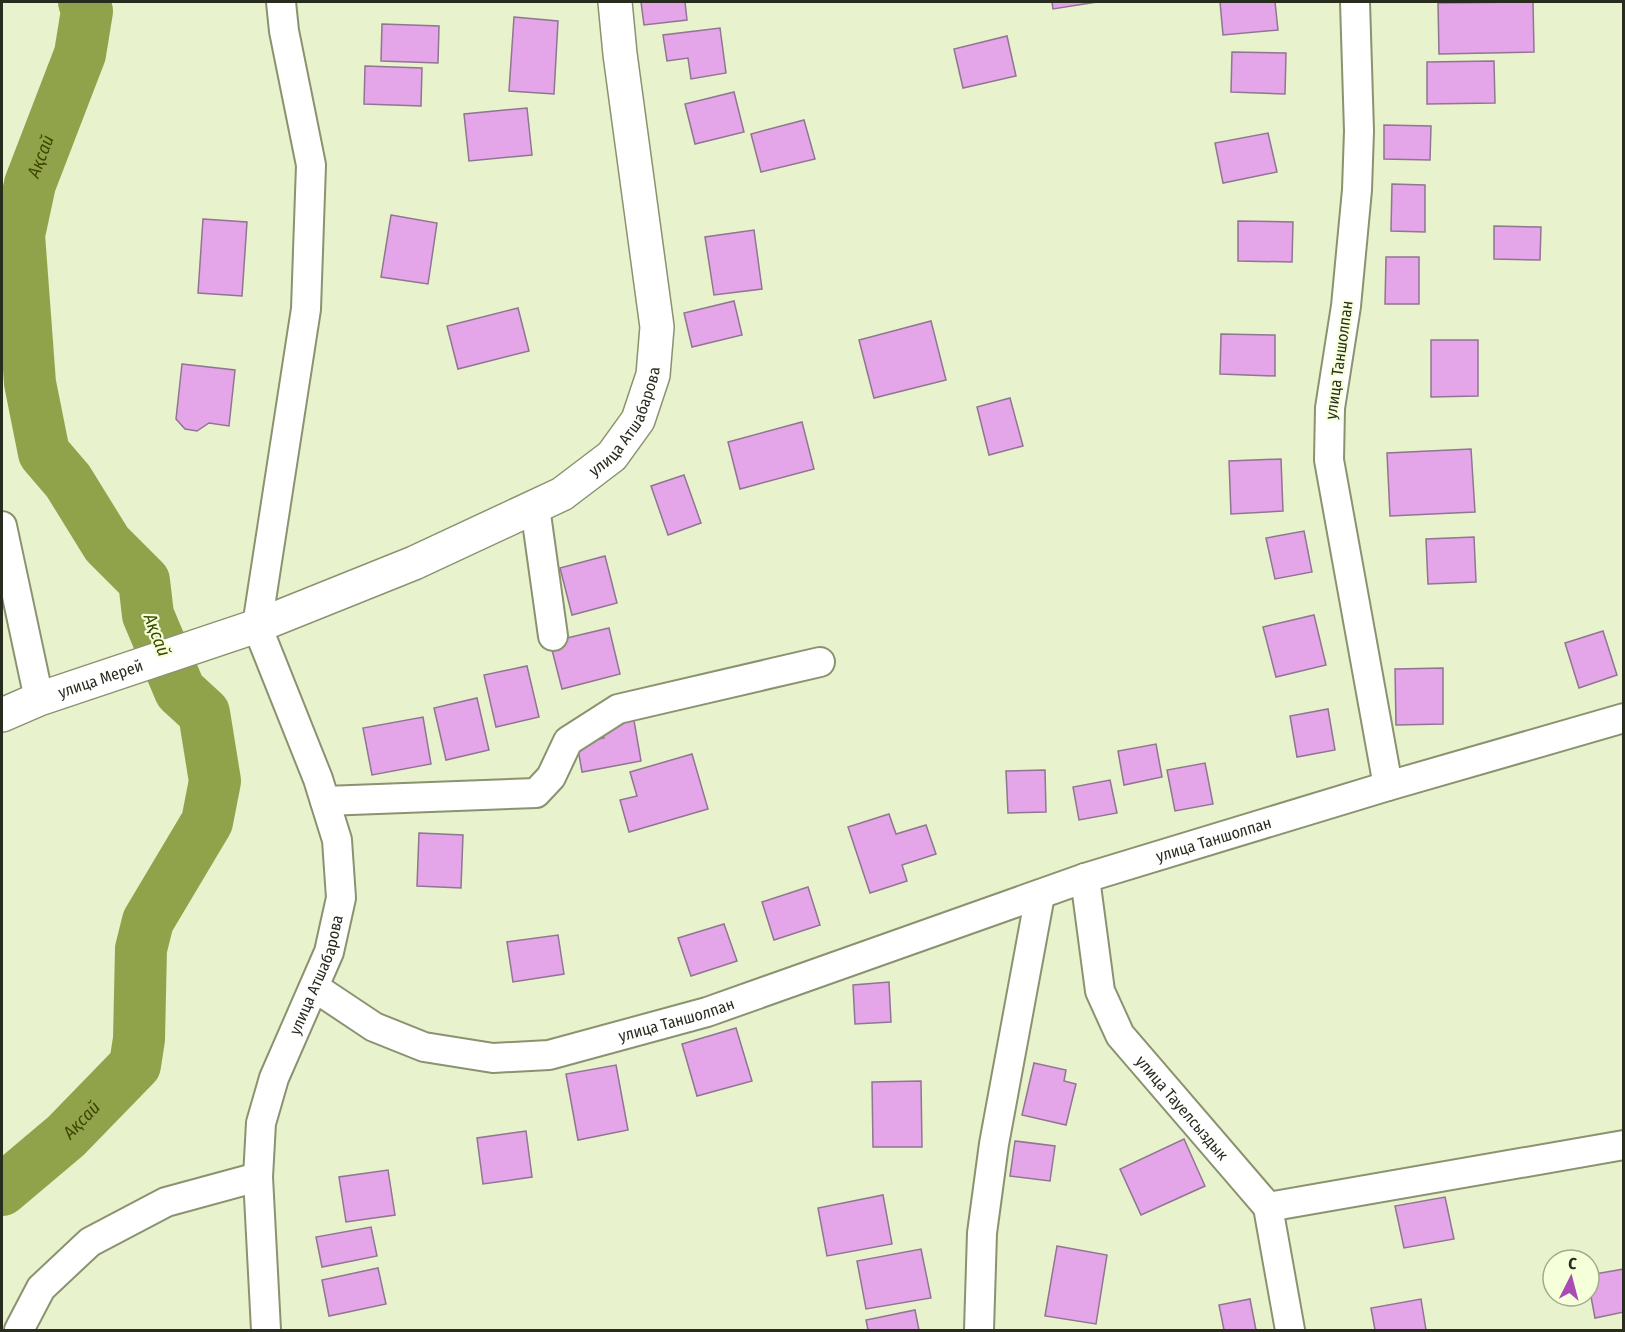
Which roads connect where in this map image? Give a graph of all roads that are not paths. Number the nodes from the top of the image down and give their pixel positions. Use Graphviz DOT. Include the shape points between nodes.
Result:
graph roads {
  1 [pos="281,2"];
  2 [pos="615,2"];
  3 [pos="1355,2"];
  4 [pos="535,507"];
  5 [pos="2,526"];
  6 [pos="257,626"];
  7 [pos="553,636"];
  8 [pos="200,644"];
  9 [pos="820,662"];
  10 [pos="39,699"];
  11 [pos="2,715"];
  12 [pos="1623,718"];
  13 [pos="1388,786"];
  14 [pos="325,801"];
  15 [pos="1085,878"];
  16 [pos="1040,895"];
  17 [pos="314,987"];
  18 [pos="1623,1145"];
  19 [pos="258,1178"];
  20 [pos="1268,1207"];
  21 [pos="19,1330"];
  22 [pos="266,1330"];
  23 [pos="979,1330"];
  24 [pos="1290,1330"];
  1 -- 6 [label="street" via="311,165 306,298"];
  2 -- 4 [label="main road, улица Атшабарова" via="657,327 653,375 638,420 612,456 562,494"];
  3 -- 13 [label="street, улица Таншолпан" via="1357,190 1346,306 1330,408 1329,460"];
  4 -- 6 [label="main road, улица Атшабарова" via="414,563"];
  4 -- 7 [label="street"];
  5 -- 10 [label="street"];
  6 -- 8 [label="main road, улица Атшабарова"];
  6 -- 14 [label="street, улица Атшабарова"];
  8 -- 10 [label="main road, улица Мерей"];
  9 -- 14 [label="street" via="618,709 568,741 551,777 536,793"];
  10 -- 11 [label="main road, улица Мерей"];
  12 -- 13 [label="street, улица Таншолпан"];
  13 -- 15 [label="street, улица Таншолпан"];
  14 -- 17 [label="street, улица Атшабарова" via="337,840 341,897 329,952"];
  15 -- 16 [label="street, улица Таншолпан"];
  15 -- 20 [label="street, улица Тауелсыздык" via="1100,991 1120,1035"];
  16 -- 17 [label="street, улица Таншолпан" via="707,1012 549,1054 493,1058 424,1047 374,1027"];
  16 -- 23 [label="street" via="994,1144 982,1233"];
  17 -- 19 [label="street, улица Атшабарова" via="274,1078 261,1123"];
  18 -- 20 [label="street"];
  19 -- 21 [label="street" via="166,1202 90,1242 41,1288"];
  19 -- 22 [label="street, улица Атшабарова"];
  20 -- 24 [label="street"];
}
